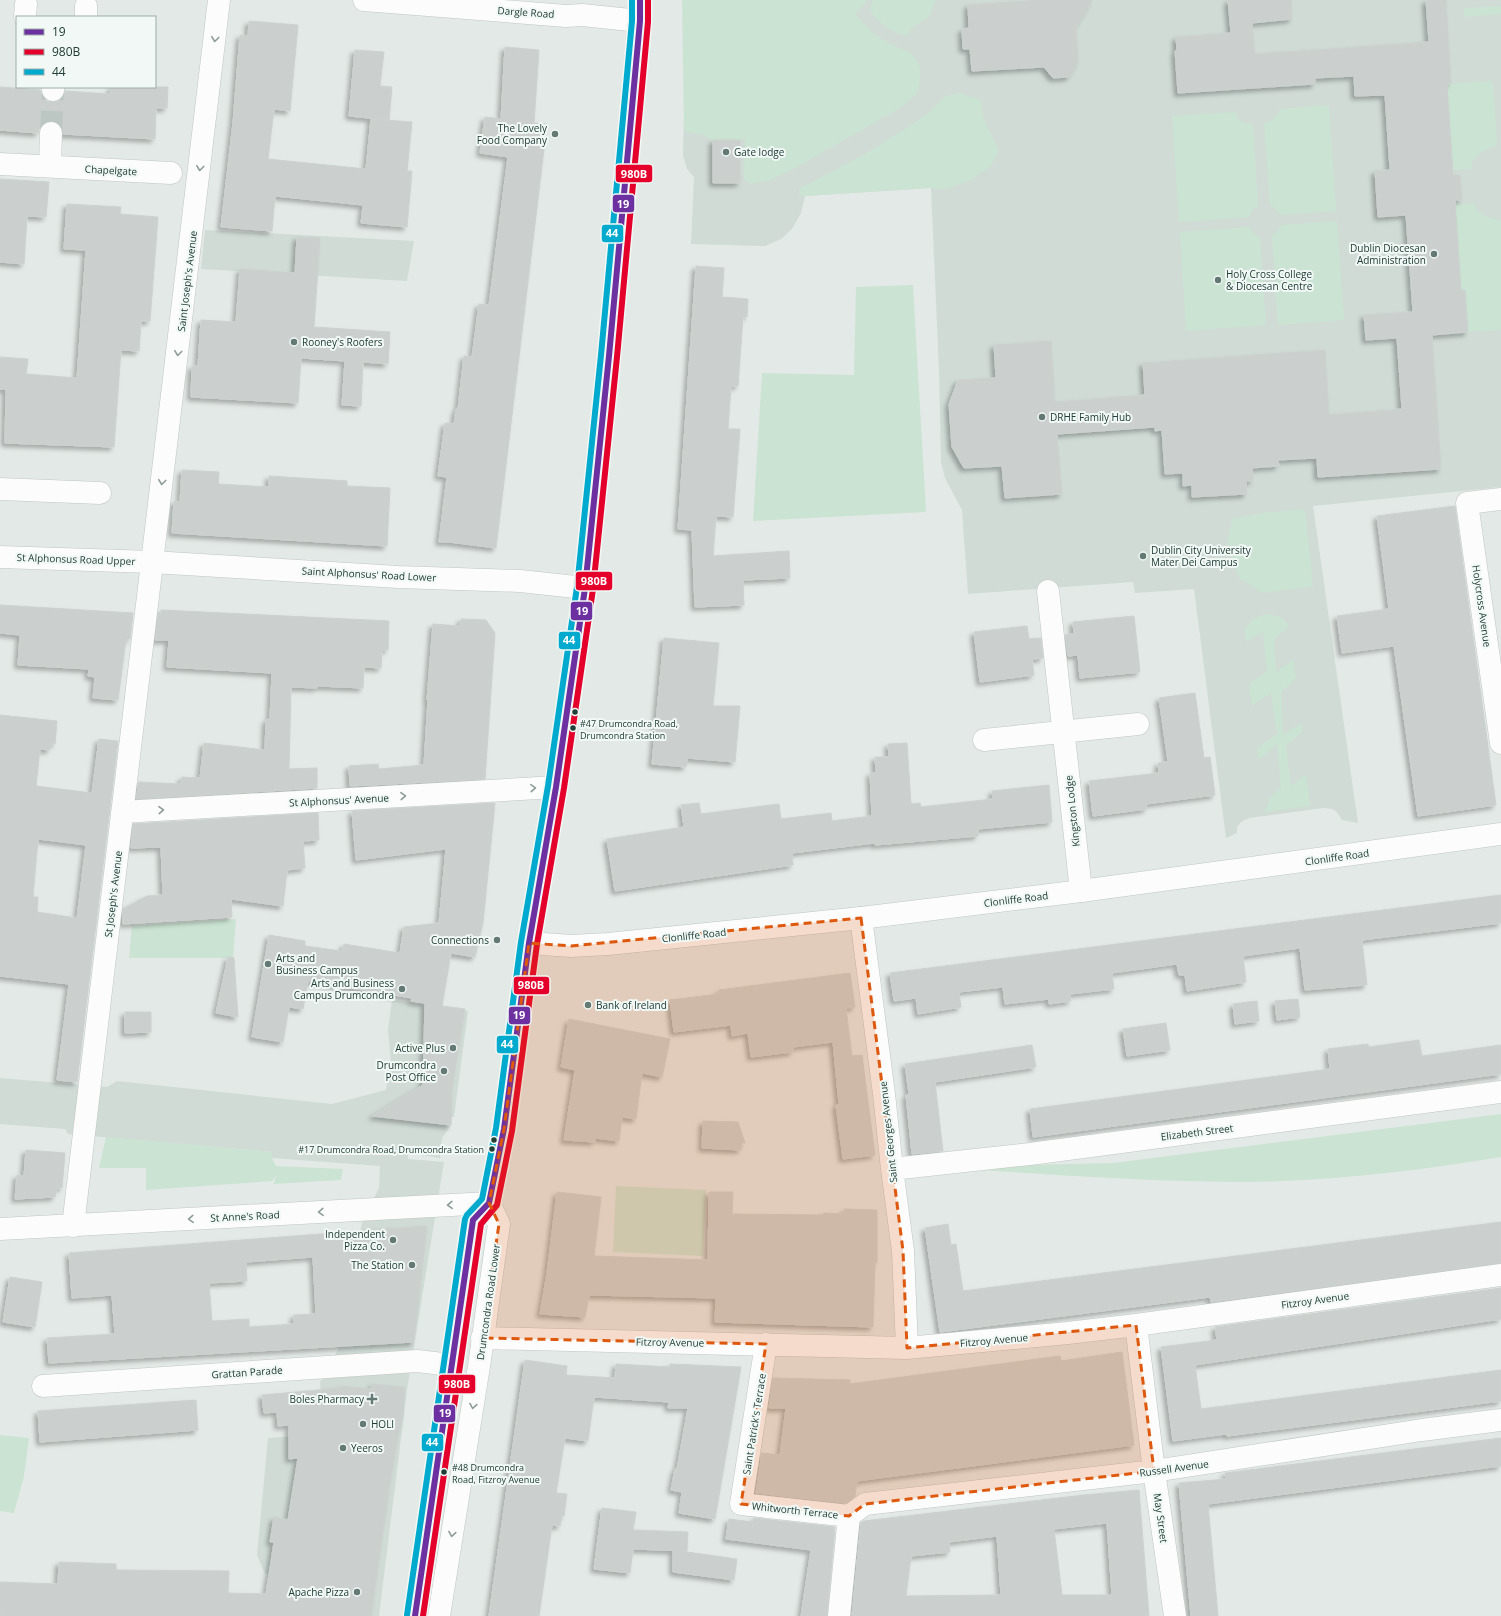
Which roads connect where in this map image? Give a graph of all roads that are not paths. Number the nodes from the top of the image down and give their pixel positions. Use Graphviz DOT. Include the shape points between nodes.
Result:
graph roads {
  1 [pos="220,0"];
  2 [pos="364,0"];
  3 [pos="640,10"];
  4 [pos="51,133"];
  5 [pos="0,164"];
  6 [pos="50,166"];
  7 [pos="171,173"];
  8 [pos="0,488"];
  9 [pos="100,493"];
  10 [pos="1501,499"];
  11 [pos="0,557"];
  12 [pos="152,562"];
  13 [pos="585,588"];
  14 [pos="1048,591"];
  15 [pos="1138,724"];
  16 [pos="1064,732"];
  17 [pos="984,740"];
  18 [pos="1501,744"];
  19 [pos="556,787"];
  20 [pos="122,812"];
  21 [pos="1501,834"];
  22 [pos="1081,891"];
  23 [pos="861,918"];
  24 [pos="529,943"];
  25 [pos="1501,1092"];
  26 [pos="892,1169"];
  27 [pos="489,1203"];
  28 [pos="73,1226"];
  29 [pos="0,1229"];
  30 [pos="1501,1274"];
  31 [pos="1136,1325"];
  32 [pos="482,1338"];
  33 [pos="766,1344"];
  34 [pos="907,1348"];
  35 [pos="452,1365"];
  36 [pos="43,1386"];
  37 [pos="1501,1420"];
  38 [pos="1154,1471"];
  39 [pos="741,1504"];
  40 [pos="849,1516"];
  41 [pos="415,1616"];
  42 [pos="439,1616"];
  43 [pos="839,1616"];
  44 [pos="1175,1616"];
  1 -- 12 [label="street, Saint Joseph's Avenue, one-way"];
  2 -- 3 [label="street, Dargle Road" via="566,16"];
  3 -- 13 [label="street" via="610,356"];
  4 -- 6 [label="street"];
  5 -- 6 [label="street, Chapelgate"];
  6 -- 7 [label="street, Chapelgate"];
  8 -- 9 [label="street"];
  10 -- 18 [label="street, Holycross Avenue" via="1467,503"];
  11 -- 12 [label="street, St Alphonsus Road Upper"];
  12 -- 13 [label="street, Saint Alphonsus' Road Lower" via="398,577 520,581"];
  12 -- 20 [label="street, St Joseph's Avenue"];
  13 -- 19 [label="street"];
  14 -- 16 [label="street, Kingston Lodge"];
  15 -- 16 [label="street"];
  16 -- 17 [label="street"];
  16 -- 22 [label="street, Kingston Lodge"];
  20 -- 19 [label="street, St Alphonsus' Avenue, one-way"];
  19 -- 24 [label="street"];
  20 -- 28 [label="street, St Joseph's Avenue"];
  21 -- 22 [label="street, Clonliffe Road"];
  22 -- 23 [label="street, Clonliffe Road"];
  23 -- 24 [label="street, Clonliffe Road" via="608,944 571,946"];
  23 -- 26 [label="street, Saint Georges Avenue"];
  24 -- 27 [label="street" via="504,1129"];
  25 -- 26 [label="street, Elizabeth Street" via="1030,1154"];
  26 -- 34 [label="street, Saint Georges Avenue" via="903,1251"];
  27 -- 28 [label="street, St Anne's Road, one-way"];
  27 -- 32 [label="street, Drumcondra Road Lower" via="499,1224"];
  27 -- 35 [label="street" via="473,1220"];
  28 -- 29 [label="street, St Anne's Road"];
  30 -- 31 [label="street, Fitzroy Avenue"];
  31 -- 34 [label="street, Fitzroy Avenue"];
  31 -- 38 [label="street, May Street"];
  32 -- 33 [label="street, Fitzroy Avenue"];
  32 -- 42 [label="street, Drumcondra Road Lower, one-way" via="480,1366"];
  33 -- 34 [label="street, Fitzroy Avenue"];
  33 -- 39 [label="street, Saint Patrick's Terrace"];
  35 -- 36 [label="street, Grattan Parade" via="416,1361"];
  35 -- 41 [label="street"];
  37 -- 38 [label="street, Russell Avenue"];
  38 -- 40 [label="street, Russell Avenue" via="866,1504"];
  38 -- 44 [label="street, May Street"];
  39 -- 40 [label="street, Whitworth Terrace"];
  40 -- 43 [label="street"];
}
